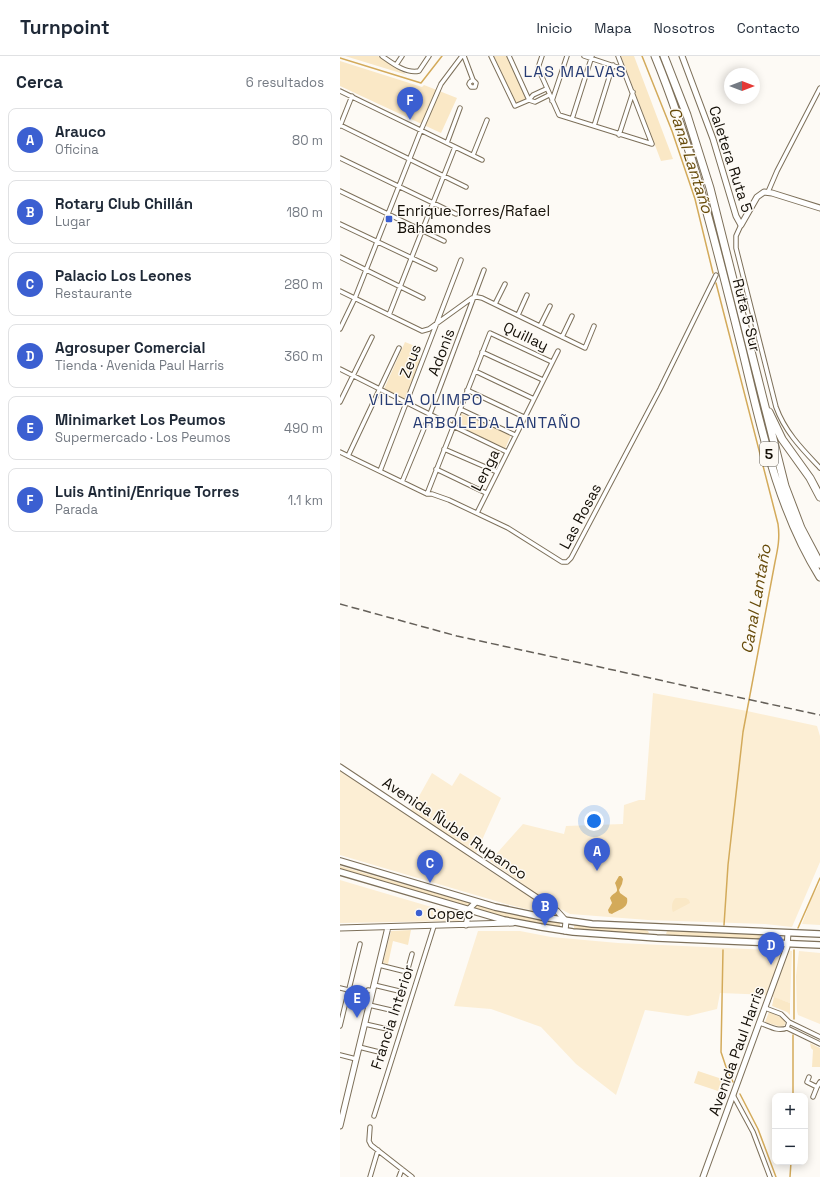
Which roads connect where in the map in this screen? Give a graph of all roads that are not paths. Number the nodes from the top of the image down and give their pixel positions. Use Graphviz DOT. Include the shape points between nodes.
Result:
graph roads {
  1 [pos="382,56"];
  2 [pos="402,56"];
  3 [pos="429,56"];
  4 [pos="463,56"];
  5 [pos="491,56"];
  6 [pos="509,56"];
  7 [pos="542,56"];
  8 [pos="567,56"];
  9 [pos="584,56"];
  10 [pos="618,56"];
  11 [pos="655,56"];
  12 [pos="664,56"];
  13 [pos="682,56"];
  14 [pos="592,57"];
  15 [pos="396,65"];
  16 [pos="613,65"];
  17 [pos="624,69"];
  18 [pos="474,80"];
  19 [pos="546,88"];
  20 [pos="820,88"];
  21 [pos="340,91"];
  22 [pos="633,92"];
  23 [pos="352,96"];
  24 [pos="549,96"];
  25 [pos="529,100"];
  26 [pos="552,101"];
  27 [pos="460,108"];
  28 [pos="572,119"];
  29 [pos="487,120"];
  30 [pos="340,126"];
  31 [pos="594,126"];
  32 [pos="421,130"];
  33 [pos="619,135"];
  34 [pos="447,143"];
  35 [pos="455,147"];
  36 [pos="473,155"];
  37 [pos="340,158"];
  38 [pos="410,159"];
  39 [pos="482,160"];
  40 [pos="444,176"];
  41 [pos="399,187"];
  42 [pos="466,187"];
  43 [pos="340,191"];
  44 [pos="768,192"];
  45 [pos="433,203"];
  46 [pos="820,208"];
  47 [pos="388,214"];
  48 [pos="456,214"];
  49 [pos="340,224"];
  50 [pos="741,225"];
  51 [pos="422,231"];
  52 [pos="444,241"];
  53 [pos="377,242"];
  54 [pos="340,257"];
  55 [pos="412,258"];
  56 [pos="461,260"];
  57 [pos="366,270"];
  58 [pos="435,270"];
  59 [pos="484,270"];
  60 [pos="716,276"];
  61 [pos="505,284"];
  62 [pos="400,287"];
  63 [pos="340,291"];
  64 [pos="527,294"];
  65 [pos="355,298"];
  66 [pos="423,298"];
  67 [pos="474,298"];
  68 [pos="495,304"];
  69 [pos="550,306"];
  70 [pos="389,315"];
  71 [pos="518,315"];
  72 [pos="572,316"];
  73 [pos="437,324"];
  74 [pos="540,326"];
  75 [pos="594,326"];
  76 [pos="340,329"];
  77 [pos="372,337"];
  78 [pos="562,337"];
  79 [pos="400,348"];
  80 [pos="558,351"];
  81 [pos="482,352"];
  82 [pos="552,362"];
  83 [pos="340,369"];
  84 [pos="475,371"];
  85 [pos="353,375"];
  86 [pos="543,380"];
  87 [pos="380,389"];
  88 [pos="467,390"];
  89 [pos="762,395"];
  90 [pos="534,399"];
  91 [pos="340,402"];
  92 [pos="407,402"];
  93 [pos="460,409"];
  94 [pos="430,414"];
  95 [pos="524,418"];
  96 [pos="453,426"];
  97 [pos="515,435"];
  98 [pos="444,449"];
  99 [pos="340,452"];
  100 [pos="507,452"];
  101 [pos="348,456"];
  102 [pos="820,468"];
  103 [pos="436,470"];
  104 [pos="380,471"];
  105 [pos="497,472"];
  106 [pos="402,482"];
  107 [pos="486,493"];
  108 [pos="427,494"];
  109 [pos="820,497"];
  110 [pos="477,513"];
  111 [pos="820,564"];
  112 [pos="820,577"];
  113 [pos="340,766"];
  114 [pos="340,861"];
  115 [pos="363,868"];
  116 [pos="340,872"];
  117 [pos="359,877"];
  118 [pos="476,902"];
  119 [pos="470,910"];
  120 [pos="566,921"];
  121 [pos="517,924"];
  122 [pos="466,925"];
  123 [pos="434,926"];
  124 [pos="388,927"];
  125 [pos="658,927"];
  126 [pos="340,928"];
  127 [pos="565,931"];
  128 [pos="788,933"];
  129 [pos="820,934"];
  130 [pos="657,938"];
  131 [pos="360,944"];
  132 [pos="788,944"];
  133 [pos="820,945"];
  134 [pos="412,954"];
  135 [pos="379,965"];
  136 [pos="340,988"];
  137 [pos="373,988"];
  138 [pos="349,990"];
  139 [pos="402,992"];
  140 [pos="365,994"];
  141 [pos="370,1003"];
  142 [pos="765,1008"];
  143 [pos="395,1011"];
  144 [pos="789,1022"];
  145 [pos="760,1023"];
  146 [pos="365,1024"];
  147 [pos="340,1026"];
  148 [pos="787,1028"];
  149 [pos="387,1029"];
  150 [pos="820,1037"];
  151 [pos="820,1044"];
  152 [pos="359,1047"];
  153 [pos="379,1052"];
  154 [pos="340,1055"];
  155 [pos="356,1059"];
  156 [pos="809,1077"];
  157 [pos="820,1082"];
  158 [pos="817,1087"];
  159 [pos="733,1095"];
  160 [pos="813,1097"];
  161 [pos="340,1100"];
  162 [pos="346,1101"];
  163 [pos="374,1116"];
  164 [pos="340,1126"];
  165 [pos="370,1127"];
  166 [pos="378,1150"];
  167 [pos="402,1170"];
  168 [pos="370,1177"];
  169 [pos="400,1177"];
  170 [pos="412,1177"];
  171 [pos="703,1177"];
  172 [pos="770,1177"];
  1 -- 15 [label="street"];
  2 -- 15 [label="street"];
  3 -- 15 [label="street" via="419,71 409,71"];
  4 -- 18 [label="street"];
  4 -- 32 [label="street" via="441,84"];
  5 -- 25 [label="street" via="515,106"];
  6 -- 25 [label="street"];
  7 -- 19 [label="street" via="538,68"];
  8 -- 26 [label="street"];
  9 -- 14 [label="street"];
  10 -- 17 [label="street"];
  11 -- 112 [label="highway, Ruta 5 Sur / 5" via="679,119 704,198 775,477 796,532"];
  12 -- 89 [label="highway, Ruta 5 Sur / 5" via="687,115 710,188"];
  13 -- 50 [label="street, Caletera Ruta 5"];
  14 -- 16 [label="street"];
  14 -- 28 [label="street"];
  16 -- 17 [label="street"];
  16 -- 31 [label="street"];
  17 -- 22 [label="street"];
  19 -- 24 [label="street"];
  19 -- 25 [label="street" via="532,95"];
  20 -- 44 [label="street" via="776,171"];
  21 -- 23 [label="street"];
  22 -- 33 [label="street"];
  22 -- 33 [label="street" via="652,144"];
  23 -- 30 [label="street"];
  23 -- 32 [label="street"];
  24 -- 25 [label="street" via="535,102"];
  24 -- 26 [label="street"];
  26 -- 28 [label="street" via="559,116"];
  27 -- 34 [label="street"];
  28 -- 31 [label="street"];
  29 -- 36 [label="street"];
  30 -- 38 [label="street"];
  31 -- 33 [label="street"];
  32 -- 34 [label="street"];
  32 -- 38 [label="street"];
  34 -- 35 [label="street"];
  35 -- 36 [label="street"];
  35 -- 40 [label="street"];
  36 -- 39 [label="street"];
  37 -- 41 [label="street"];
  38 -- 40 [label="street"];
  38 -- 41 [label="street"];
  40 -- 42 [label="street"];
  40 -- 45 [label="street"];
  41 -- 45 [label="street"];
  41 -- 47 [label="street"];
  43 -- 47 [label="street"];
  44 -- 46 [label="street"];
  44 -- 50 [label="street" via="757,197"];
  45 -- 48 [label="street"];
  45 -- 51 [label="street"];
  47 -- 51 [label="street"];
  47 -- 53 [label="street"];
  49 -- 53 [label="street"];
  50 -- 102 [label="street, Caletera Ruta 5" via="736,236 736,248 776,407 791,437"];
  51 -- 52 [label="street"];
  51 -- 55 [label="street"];
  53 -- 55 [label="street"];
  53 -- 57 [label="street"];
  54 -- 57 [label="street"];
  55 -- 58 [label="street"];
  55 -- 62 [label="street"];
  56 -- 73 [label="street, Zeus"];
  57 -- 62 [label="street"];
  57 -- 65 [label="street"];
  59 -- 67 [label="street, Adonis"];
  60 -- 110 [label="street, Las Rosas" via="660,389 567,562 562,562 508,528"];
  61 -- 68 [label="street"];
  62 -- 66 [label="street"];
  62 -- 70 [label="street"];
  63 -- 65 [label="street"];
  64 -- 71 [label="street"];
  65 -- 70 [label="street"];
  65 -- 76 [label="street"];
  67 -- 68 [label="street" via="482,298"];
  67 -- 73 [label="street"];
  67 -- 94 [label="street, Adonis"];
  68 -- 71 [label="street"];
  69 -- 74 [label="street"];
  70 -- 73 [label="street" via="422,330 429,330"];
  71 -- 74 [label="street"];
  72 -- 78 [label="street"];
  73 -- 92 [label="street, Zeus"];
  74 -- 78 [label="street"];
  75 -- 78 [label="street" via="585,348"];
  77 -- 85 [label="street"];
  79 -- 87 [label="street"];
  80 -- 82 [label="street, Lenga"];
  81 -- 82 [label="street, Quillay" via="490,333"];
  81 -- 84 [label="street"];
  81 -- 86 [label="street"];
  82 -- 86 [label="street, Lenga"];
  83 -- 85 [label="street"];
  84 -- 88 [label="street"];
  84 -- 90 [label="street"];
  85 -- 87 [label="street"];
  85 -- 91 [label="street"];
  86 -- 90 [label="street, Lenga"];
  87 -- 92 [label="street"];
  87 -- 101 [label="street"];
  88 -- 93 [label="street"];
  88 -- 95 [label="street"];
  89 -- 109 [label="highway" via="782,439 810,478"];
  89 -- 111 [label="highway, Ruta 5 Sur / 5" via="790,500"];
  90 -- 95 [label="street, Lenga"];
  92 -- 94 [label="street"];
  92 -- 104 [label="street, Zeus"];
  93 -- 96 [label="street"];
  93 -- 97 [label="street"];
  94 -- 96 [label="street"];
  94 -- 106 [label="street, Adonis"];
  95 -- 97 [label="street, Lenga"];
  96 -- 98 [label="street"];
  96 -- 100 [label="street"];
  97 -- 100 [label="street, Lenga"];
  98 -- 103 [label="street"];
  98 -- 105 [label="street"];
  99 -- 101 [label="street, Las Rosas"];
  100 -- 105 [label="street, Lenga"];
  101 -- 104 [label="street, Las Rosas"];
  103 -- 107 [label="street"];
  103 -- 108 [label="street"];
  104 -- 106 [label="street, Las Rosas"];
  105 -- 107 [label="street, Lenga"];
  106 -- 108 [label="street, Las Rosas"];
  107 -- 110 [label="street, Lenga"];
  108 -- 110 [label="street, Las Rosas" via="445,498"];
  113 -- 120 [label="street, Avenida Ñuble Rupanco" via="554,908"];
  114 -- 115 [label="main road"];
  115 -- 117 [label="main road"];
  115 -- 118 [label="main road"];
  116 -- 117 [label="main road"];
  117 -- 119 [label="main road"];
  118 -- 119 [label="street"];
  118 -- 120 [label="main road"];
  119 -- 121 [label="main road"];
  119 -- 122 [label="street"];
  120 -- 125 [label="main road"];
  120 -- 127 [label="street"];
  121 -- 122 [label="street"];
  121 -- 127 [label="main road"];
  122 -- 123 [label="street"];
  123 -- 124 [label="street"];
  123 -- 163 [label="street, Francia Interior"];
  124 -- 126 [label="street"];
  124 -- 135 [label="street"];
  125 -- 128 [label="main road"];
  125 -- 130 [label="main road"];
  127 -- 130 [label="main road"];
  128 -- 129 [label="main road"];
  128 -- 132 [label="street, Avenida Paul Harris"];
  130 -- 132 [label="main road"];
  131 -- 138 [label="street"];
  132 -- 133 [label="main road"];
  132 -- 142 [label="street, Avenida Paul Harris"];
  134 -- 135 [label="street" via="407,972"];
  135 -- 137 [label="street"];
  136 -- 138 [label="street"];
  137 -- 139 [label="street"];
  137 -- 140 [label="street"];
  137 -- 141 [label="street"];
  138 -- 140 [label="street"];
  138 -- 147 [label="street"];
  140 -- 141 [label="street"];
  141 -- 143 [label="street"];
  141 -- 146 [label="street"];
  142 -- 144 [label="street" via="781,1014"];
  142 -- 145 [label="street, Avenida Paul Harris"];
  144 -- 148 [label="street"];
  144 -- 150 [label="street"];
  145 -- 148 [label="street" via="776,1029"];
  145 -- 159 [label="street, Avenida Paul Harris"];
  146 -- 149 [label="street"];
  146 -- 152 [label="street"];
  148 -- 151 [label="street"];
  152 -- 153 [label="street"];
  152 -- 155 [label="street"];
  154 -- 155 [label="street"];
  155 -- 162 [label="street"];
  156 -- 158 [label="street" via="807,1082"];
  157 -- 158 [label="street"];
  158 -- 160 [label="street"];
  159 -- 171 [label="street, Avenida Paul Harris"];
  159 -- 172 [label="street" via="753,1132"];
  161 -- 162 [label="street"];
  162 -- 164 [label="street"];
  165 -- 166 [label="street" via="369,1141"];
  166 -- 167 [label="street"];
  166 -- 168 [label="street"];
  167 -- 169 [label="street"];
  167 -- 170 [label="street"];
}
